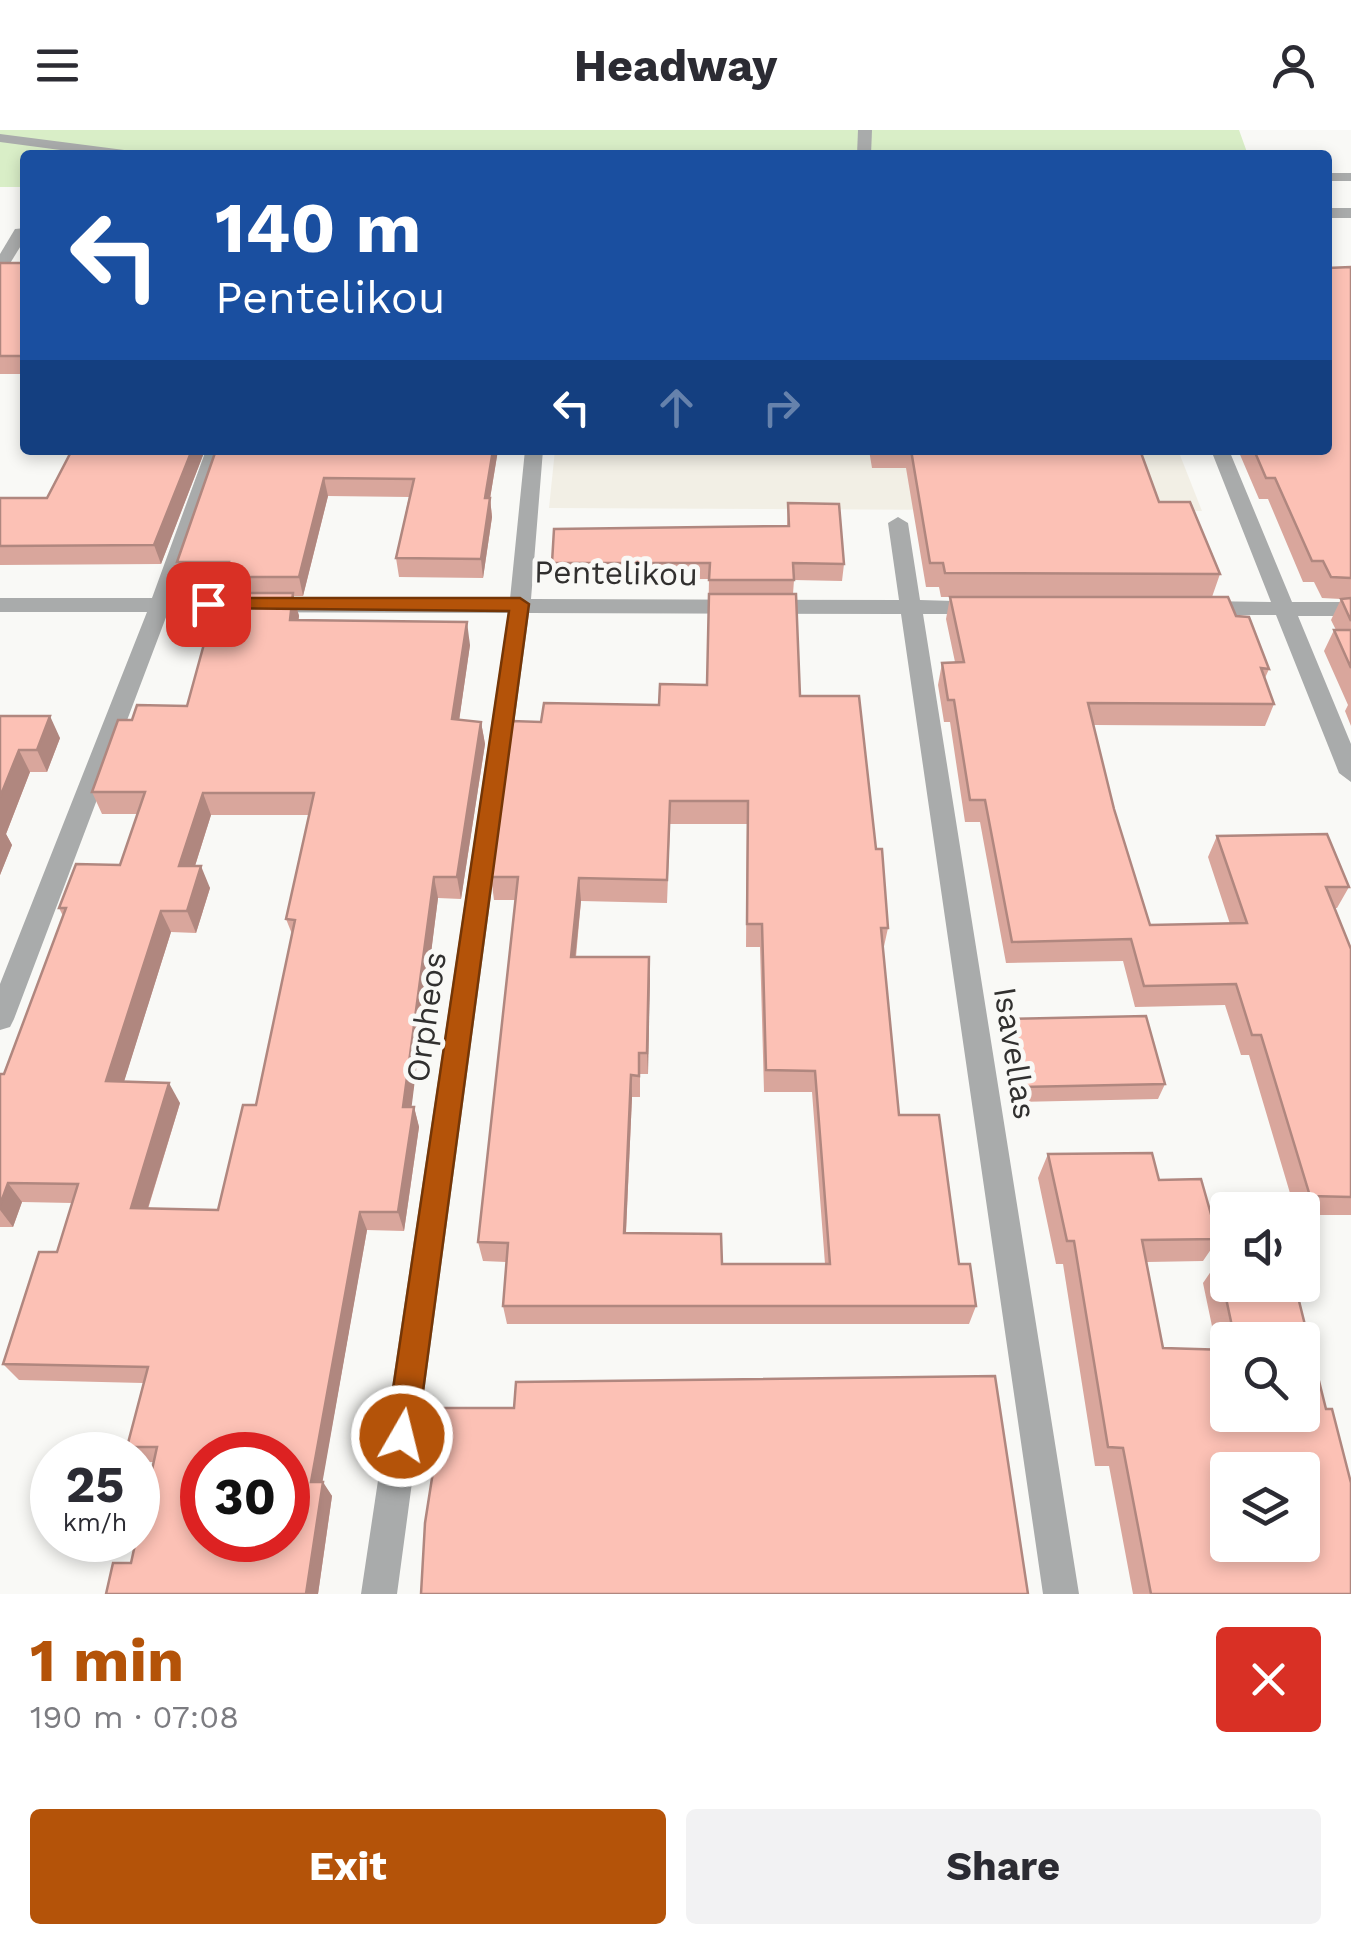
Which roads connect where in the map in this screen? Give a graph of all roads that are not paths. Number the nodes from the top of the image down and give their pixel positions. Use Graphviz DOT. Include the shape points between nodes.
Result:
graph roads {
  1 [pos="0,138"];
  2 [pos="93,150"];
  3 [pos="20,234"];
  4 [pos="0,267"];
  5 [pos="213,455"];
  6 [pos="534,455"];
  7 [pos="1222,455"];
  8 [pos="898,523"];
  9 [pos="161,604"];
  10 [pos="520,604"];
  11 [pos="0,605"];
  12 [pos="1012,607"];
  13 [pos="912,608"];
  14 [pos="1185,608"];
  15 [pos="1282,608"];
  16 [pos="1351,609"];
  17 [pos="1351,773"];
  18 [pos="0,1020"];
  19 [pos="379,1594"];
  20 [pos="1061,1594"];
  1 -- 2 [label="street"];
  3 -- 4 [label="street"];
  5 -- 9 [label="street"];
  6 -- 10 [label="street, Orpheos"];
  7 -- 15 [label="street"];
  8 -- 13 [label="street, Isavellas"];
  9 -- 10 [label="street, Pentelikou"];
  9 -- 11 [label="street, Pentelikou"];
  9 -- 18 [label="street"];
  10 -- 13 [label="street, Pentelikou"];
  10 -- 19 [label="street, Orpheos"];
  12 -- 13 [label="street, Pentelikou"];
  13 -- 20 [label="street, Isavellas"];
  14 -- 15 [label="street"];
  15 -- 16 [label="street"];
  15 -- 17 [label="street"];
}
